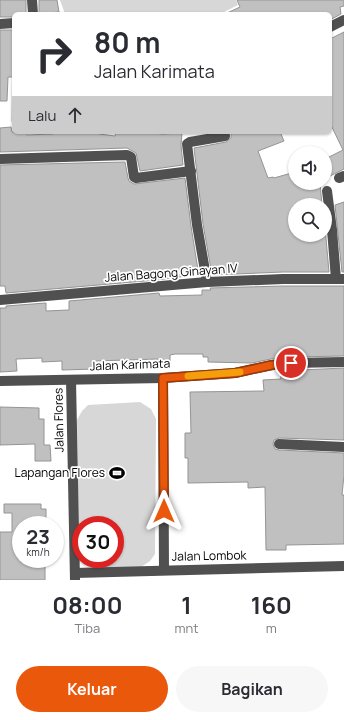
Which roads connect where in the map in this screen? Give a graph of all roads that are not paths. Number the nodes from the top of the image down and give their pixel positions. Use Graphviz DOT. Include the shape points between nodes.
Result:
graph roads {
  1 [pos="32,0"];
  2 [pos="34,12"];
  3 [pos="344,20"];
  4 [pos="12,23"];
  5 [pos="0,24"];
  6 [pos="332,25"];
  7 [pos="224,134"];
  8 [pos="0,159"];
  9 [pos="191,171"];
  10 [pos="326,191"];
  11 [pos="340,279"];
  12 [pos="207,282"];
  13 [pos="0,300"];
  14 [pos="344,362"];
  15 [pos="163,378"];
  16 [pos="71,380"];
  17 [pos="0,381"];
  18 [pos="279,444"];
  19 [pos="344,447"];
  20 [pos="344,566"];
  21 [pos="164,570"];
  22 [pos="75,576"];
  1 -- 2 [label="street"];
  3 -- 6 [label="street"];
  4 -- 5 [label="street"];
  7 -- 9 [label="street" via="223,137 187,143"];
  8 -- 9 [label="street" via="127,155 131,157 136,178"];
  9 -- 12 [label="street"];
  10 -- 11 [label="street"];
  11 -- 12 [label="street, Jalan Bagong Ginayan IV"];
  12 -- 13 [label="street, Jalan Bagong Ginayan IV"];
  14 -- 15 [label="street, Jalan Karimata" via="291,363 235,373"];
  15 -- 16 [label="street, Jalan Karimata"];
  15 -- 21 [label="street"];
  16 -- 17 [label="street, Jalan Karimata"];
  16 -- 22 [label="street, Jalan Flores"];
  18 -- 19 [label="street"];
  20 -- 21 [label="street, Jalan Lombok"];
  21 -- 22 [label="street, Jalan Lombok"];
}
